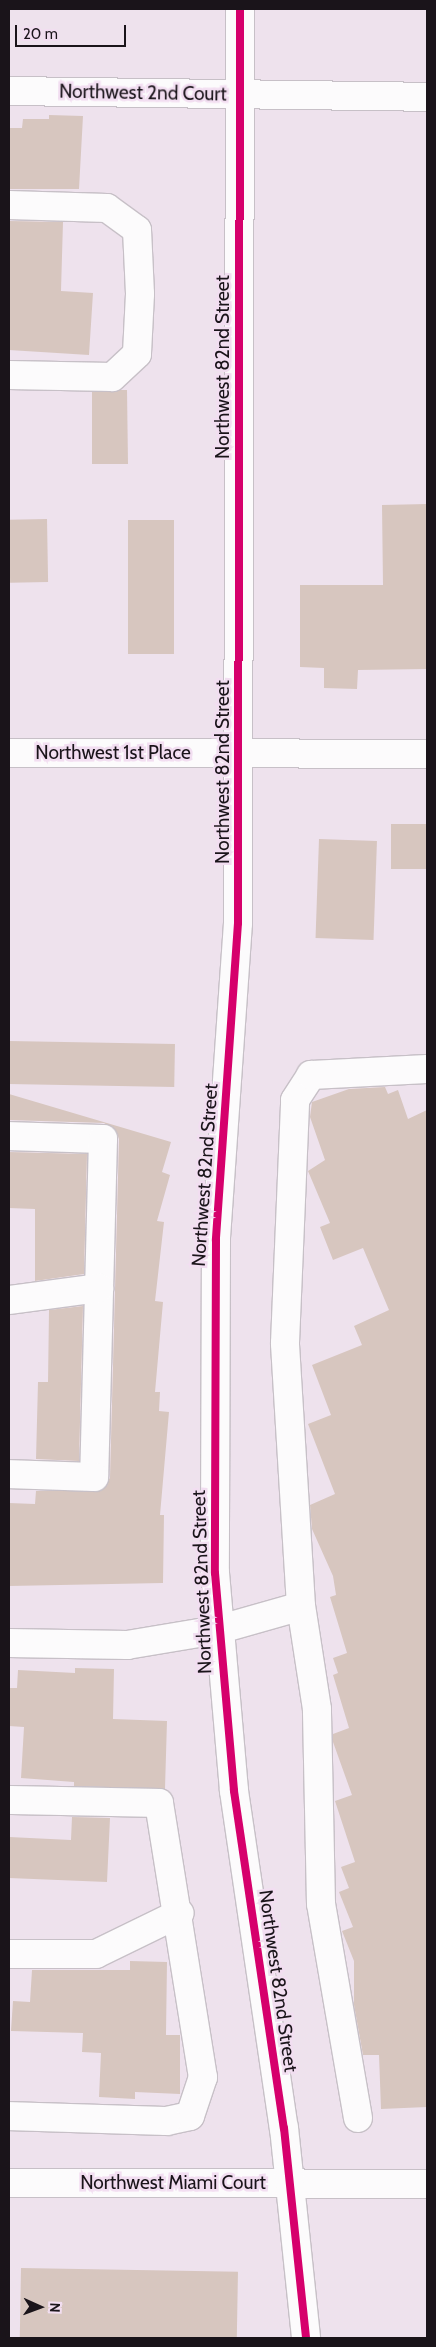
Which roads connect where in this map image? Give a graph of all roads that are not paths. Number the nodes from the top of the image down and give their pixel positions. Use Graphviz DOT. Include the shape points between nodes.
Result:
graph roads {
  1 [pos="240,9"];
  2 [pos="9,91"];
  3 [pos="240,94"];
  4 [pos="427,97"];
  5 [pos="9,205"];
  6 [pos="9,375"];
  7 [pos="9,753"];
  8 [pos="239,754"];
  9 [pos="427,754"];
  10 [pos="427,1069"];
  11 [pos="9,1136"];
  12 [pos="99,1288"];
  13 [pos="9,1300"];
  14 [pos="9,1474"];
  15 [pos="301,1606"];
  16 [pos="217,1630"];
  17 [pos="9,1643"];
  18 [pos="9,1800"];
  19 [pos="180,1913"];
  20 [pos="9,1954"];
  21 [pos="9,2116"];
  22 [pos="358,2118"];
  23 [pos="9,2183"];
  24 [pos="290,2184"];
  25 [pos="427,2184"];
  26 [pos="306,2338"];
  1 -- 3 [label="main road, Northwest 82nd Street"];
  2 -- 3 [label="main road, Northwest 2nd Court"];
  3 -- 4 [label="main road, Northwest 2nd Court"];
  3 -- 8 [label="main road, Northwest 82nd Street"];
  5 -- 6 [label="main road" via="107,208 137,230 140,294 137,354 112,377"];
  7 -- 8 [label="main road, Northwest 1st Place"];
  8 -- 9 [label="main road, Northwest 1st Place"];
  8 -- 16 [label="main road, Northwest 82nd Street" via="238,940 215,1300"];
  10 -- 15 [label="main road" via="311,1075 295,1100 285,1343"];
  11 -- 12 [label="main road" via="103,1139"];
  12 -- 13 [label="main road"];
  12 -- 14 [label="main road" via="94,1477"];
  15 -- 16 [label="main road"];
  15 -- 22 [label="main road" via="317,1709 321,1904"];
  16 -- 17 [label="main road" via="127,1645"];
  16 -- 24 [label="main road, Northwest 82nd Street" via="234,1791"];
  18 -- 19 [label="main road" via="159,1803"];
  19 -- 20 [label="main road" via="96,1954"];
  19 -- 21 [label="main road" via="203,2077 190,2116 167,2121"];
  23 -- 24 [label="main road, Northwest Miami Court"];
  24 -- 25 [label="main road, Northwest Miami Court"];
  24 -- 26 [label="main road, Northwest 82nd Street"];
}
